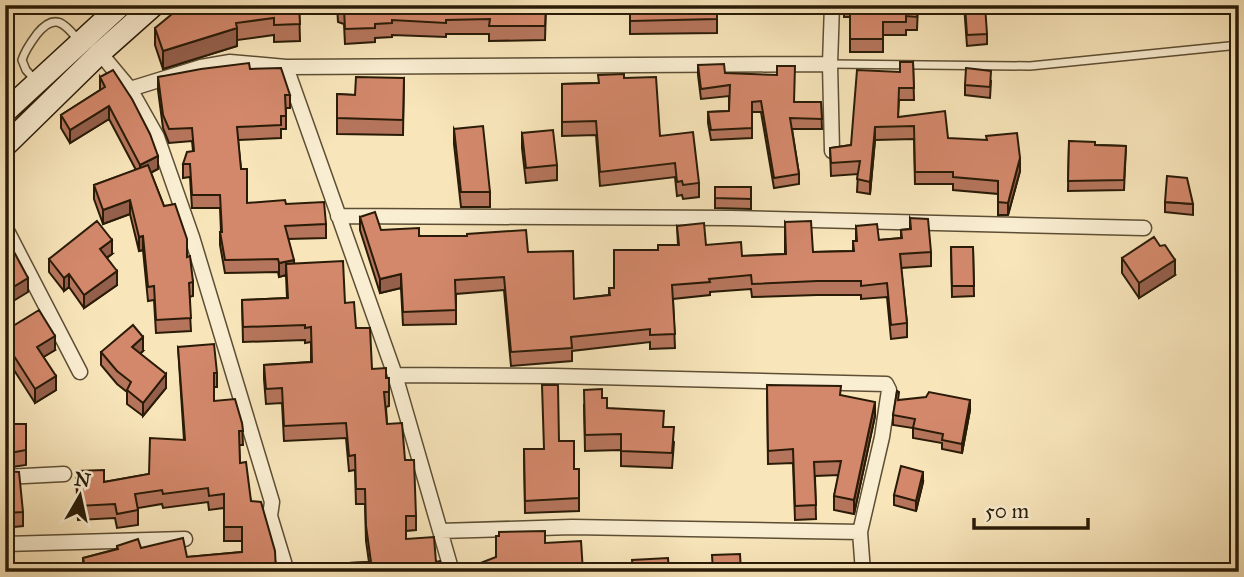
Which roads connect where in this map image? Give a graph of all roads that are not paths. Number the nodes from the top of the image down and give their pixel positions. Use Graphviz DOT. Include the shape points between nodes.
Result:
graph roads {
  1 [pos="121,5"];
  2 [pos="154,5"];
  3 [pos="832,5"];
  4 [pos="81,42"];
  5 [pos="1239,45"];
  6 [pos="100,53"];
  7 [pos="830,64"];
  8 [pos="286,67"];
  9 [pos="37,82"];
  10 [pos="130,89"];
  11 [pos="5,112"];
  12 [pos="5,146"];
  13 [pos="832,150"];
  14 [pos="338,216"];
  15 [pos="5,227"];
  16 [pos="1144,229"];
  17 [pos="79,372"];
  18 [pos="395,375"];
  19 [pos="64,474"];
  20 [pos="5,477"];
  21 [pos="440,531"];
  22 [pos="860,533"];
  23 [pos="185,539"];
  24 [pos="5,544"];
  25 [pos="287,572"];
  26 [pos="452,572"];
  27 [pos="863,572"];
  1 -- 4 [label="main road"];
  2 -- 6 [label="main road"];
  3 -- 7 [label="street"];
  4 -- 9 [label="main road"];
  4 -- 9 [label="lane" via="59,22 42,28 22,60"];
  5 -- 7 [label="lane" via="1030,66"];
  6 -- 10 [label="street"];
  6 -- 12 [label="main road"];
  7 -- 8 [label="street"];
  7 -- 13 [label="street"];
  8 -- 10 [label="street" via="230,62"];
  8 -- 14 [label="street"];
  9 -- 11 [label="main road"];
  10 -- 25 [label="street" via="158,137 192,237 272,502 270,516"];
  14 -- 16 [label="street" via="731,218"];
  14 -- 18 [label="street"];
  15 -- 17 [label="street"];
  18 -- 21 [label="street"];
  18 -- 22 [label="street" via="886,384 882,437"];
  19 -- 20 [label="street"];
  21 -- 22 [label="street" via="572,527"];
  21 -- 26 [label="street"];
  22 -- 27 [label="street"];
  23 -- 24 [label="street"];
}
